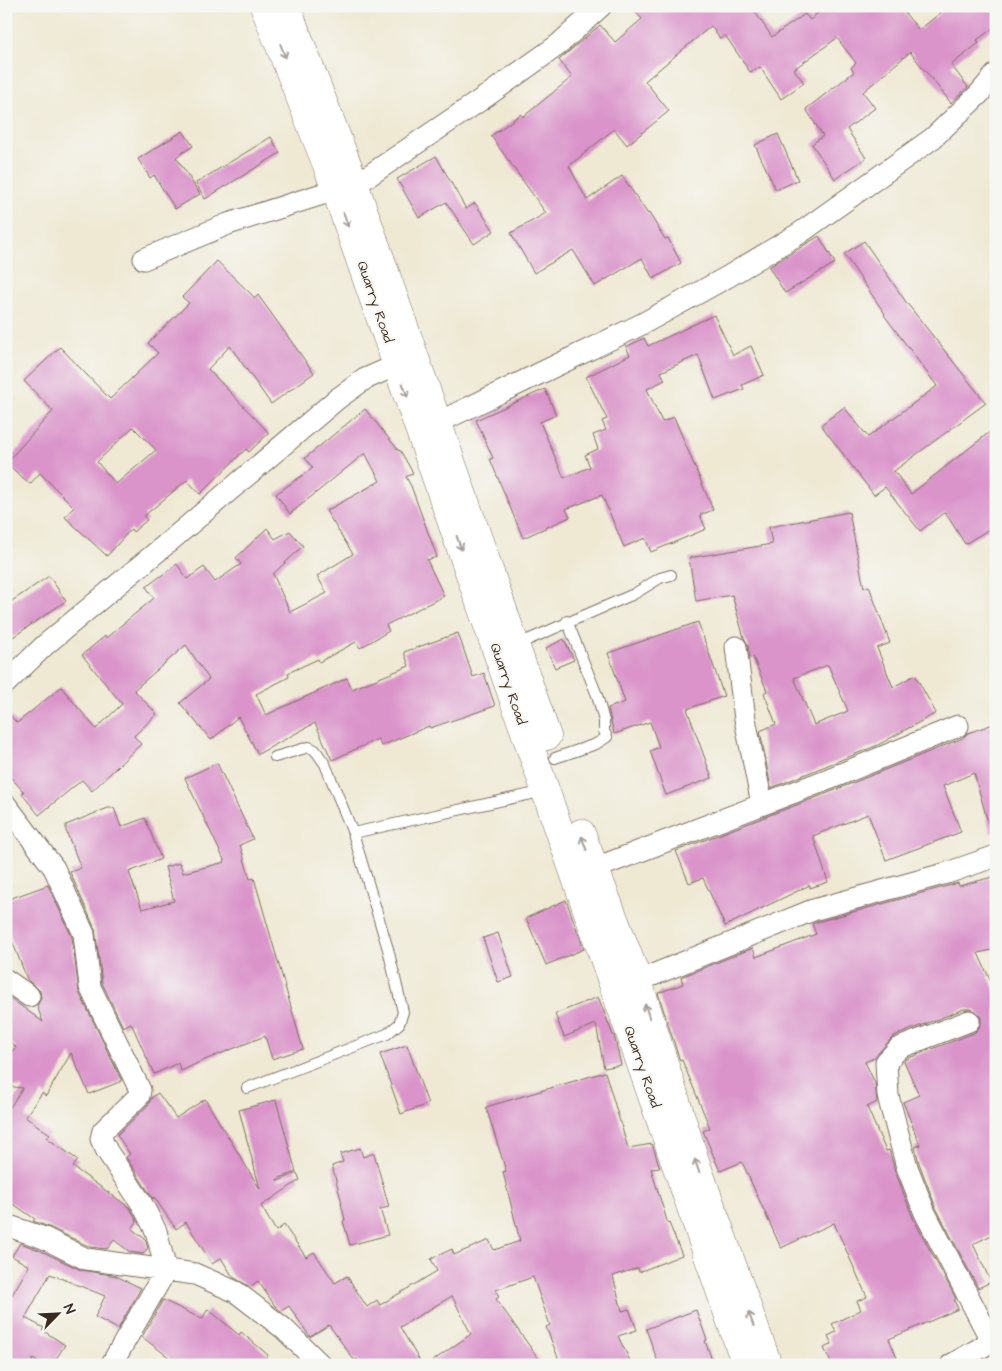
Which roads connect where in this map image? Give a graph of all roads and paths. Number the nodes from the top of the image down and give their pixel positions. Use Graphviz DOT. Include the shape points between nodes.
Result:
graph roads {
  1 [pos="264,6"];
  2 [pos="286,6"];
  3 [pos="601,6"];
  4 [pos="996,74"];
  5 [pos="345,187"];
  6 [pos="144,259"];
  7 [pos="396,365"];
  8 [pos="438,423"];
  9 [pos="671,574"];
  10 [pos="567,621"];
  11 [pos="515,645"];
  12 [pos="736,647"];
  13 [pos="6,683"];
  14 [pos="958,726"];
  15 [pos="275,757"];
  16 [pos="555,758"];
  17 [pos="546,791"];
  18 [pos="762,804"];
  19 [pos="6,805"];
  20 [pos="353,833"];
  21 [pos="996,856"];
  22 [pos="593,869"];
  23 [pos="6,980"];
  24 [pos="638,981"];
  25 [pos="29,996"];
  26 [pos="969,1021"];
  27 [pos="247,1088"];
  28 [pos="6,1225"];
  29 [pos="166,1270"];
  30 [pos="994,1340"];
  31 [pos="111,1365"];
  32 [pos="321,1365"];
  33 [pos="746,1365"];
  34 [pos="768,1365"];
  35 [pos="951,1365"];
  1 -- 5 [label="main road, Quarry Road, one-way"];
  2 -- 5 [label="main road, Quarry Road"];
  3 -- 5 [label="street" via="558,45 488,95"];
  4 -- 8 [label="street" via="933,138 800,233 642,324"];
  5 -- 6 [label="street" via="228,224"];
  5 -- 7 [label="main road, Quarry Road, one-way"];
  5 -- 8 [label="main road, Quarry Road"];
  7 -- 13 [label="street" via="365,379 337,399 45,645"];
  7 -- 17 [label="main road, Quarry Road, one-way"];
  8 -- 11 [label="main road, Quarry Road"];
  9 -- 10 [label="lane" via="634,594"];
  10 -- 11 [label="lane"];
  10 -- 16 [label="lane" via="597,695 607,738"];
  11 -- 16 [label="main road, Quarry Road"];
  12 -- 18 [label="street" via="745,718"];
  14 -- 18 [label="street"];
  15 -- 20 [label="lane" via="310,747 315,750 325,764"];
  22 -- 16 [label="main road, Quarry Road, one-way"];
  17 -- 20 [label="lane"];
  17 -- 33 [label="main road, Quarry Road"];
  18 -- 22 [label="street"];
  19 -- 29 [label="street" via="54,868 84,934 90,987 140,1090 140,1096 103,1131 101,1139 156,1231"];
  20 -- 27 [label="lane" via="400,995 403,1012 399,1024 387,1034"];
  21 -- 24 [label="street" via="813,910"];
  22 -- 24 [label="main road, Quarry Road"];
  23 -- 25 [label="street"];
  34 -- 24 [label="main road, Quarry Road, one-way" via="695,1160"];
  26 -- 30 [label="street" via="899,1048 886,1062 888,1096 907,1166 925,1213"];
  28 -- 29 [label="street" via="44,1238 86,1259"];
  29 -- 31 [label="street"];
  29 -- 32 [label="street" via="195,1274 236,1292 283,1328"];
  30 -- 35 [label="street"];
}
